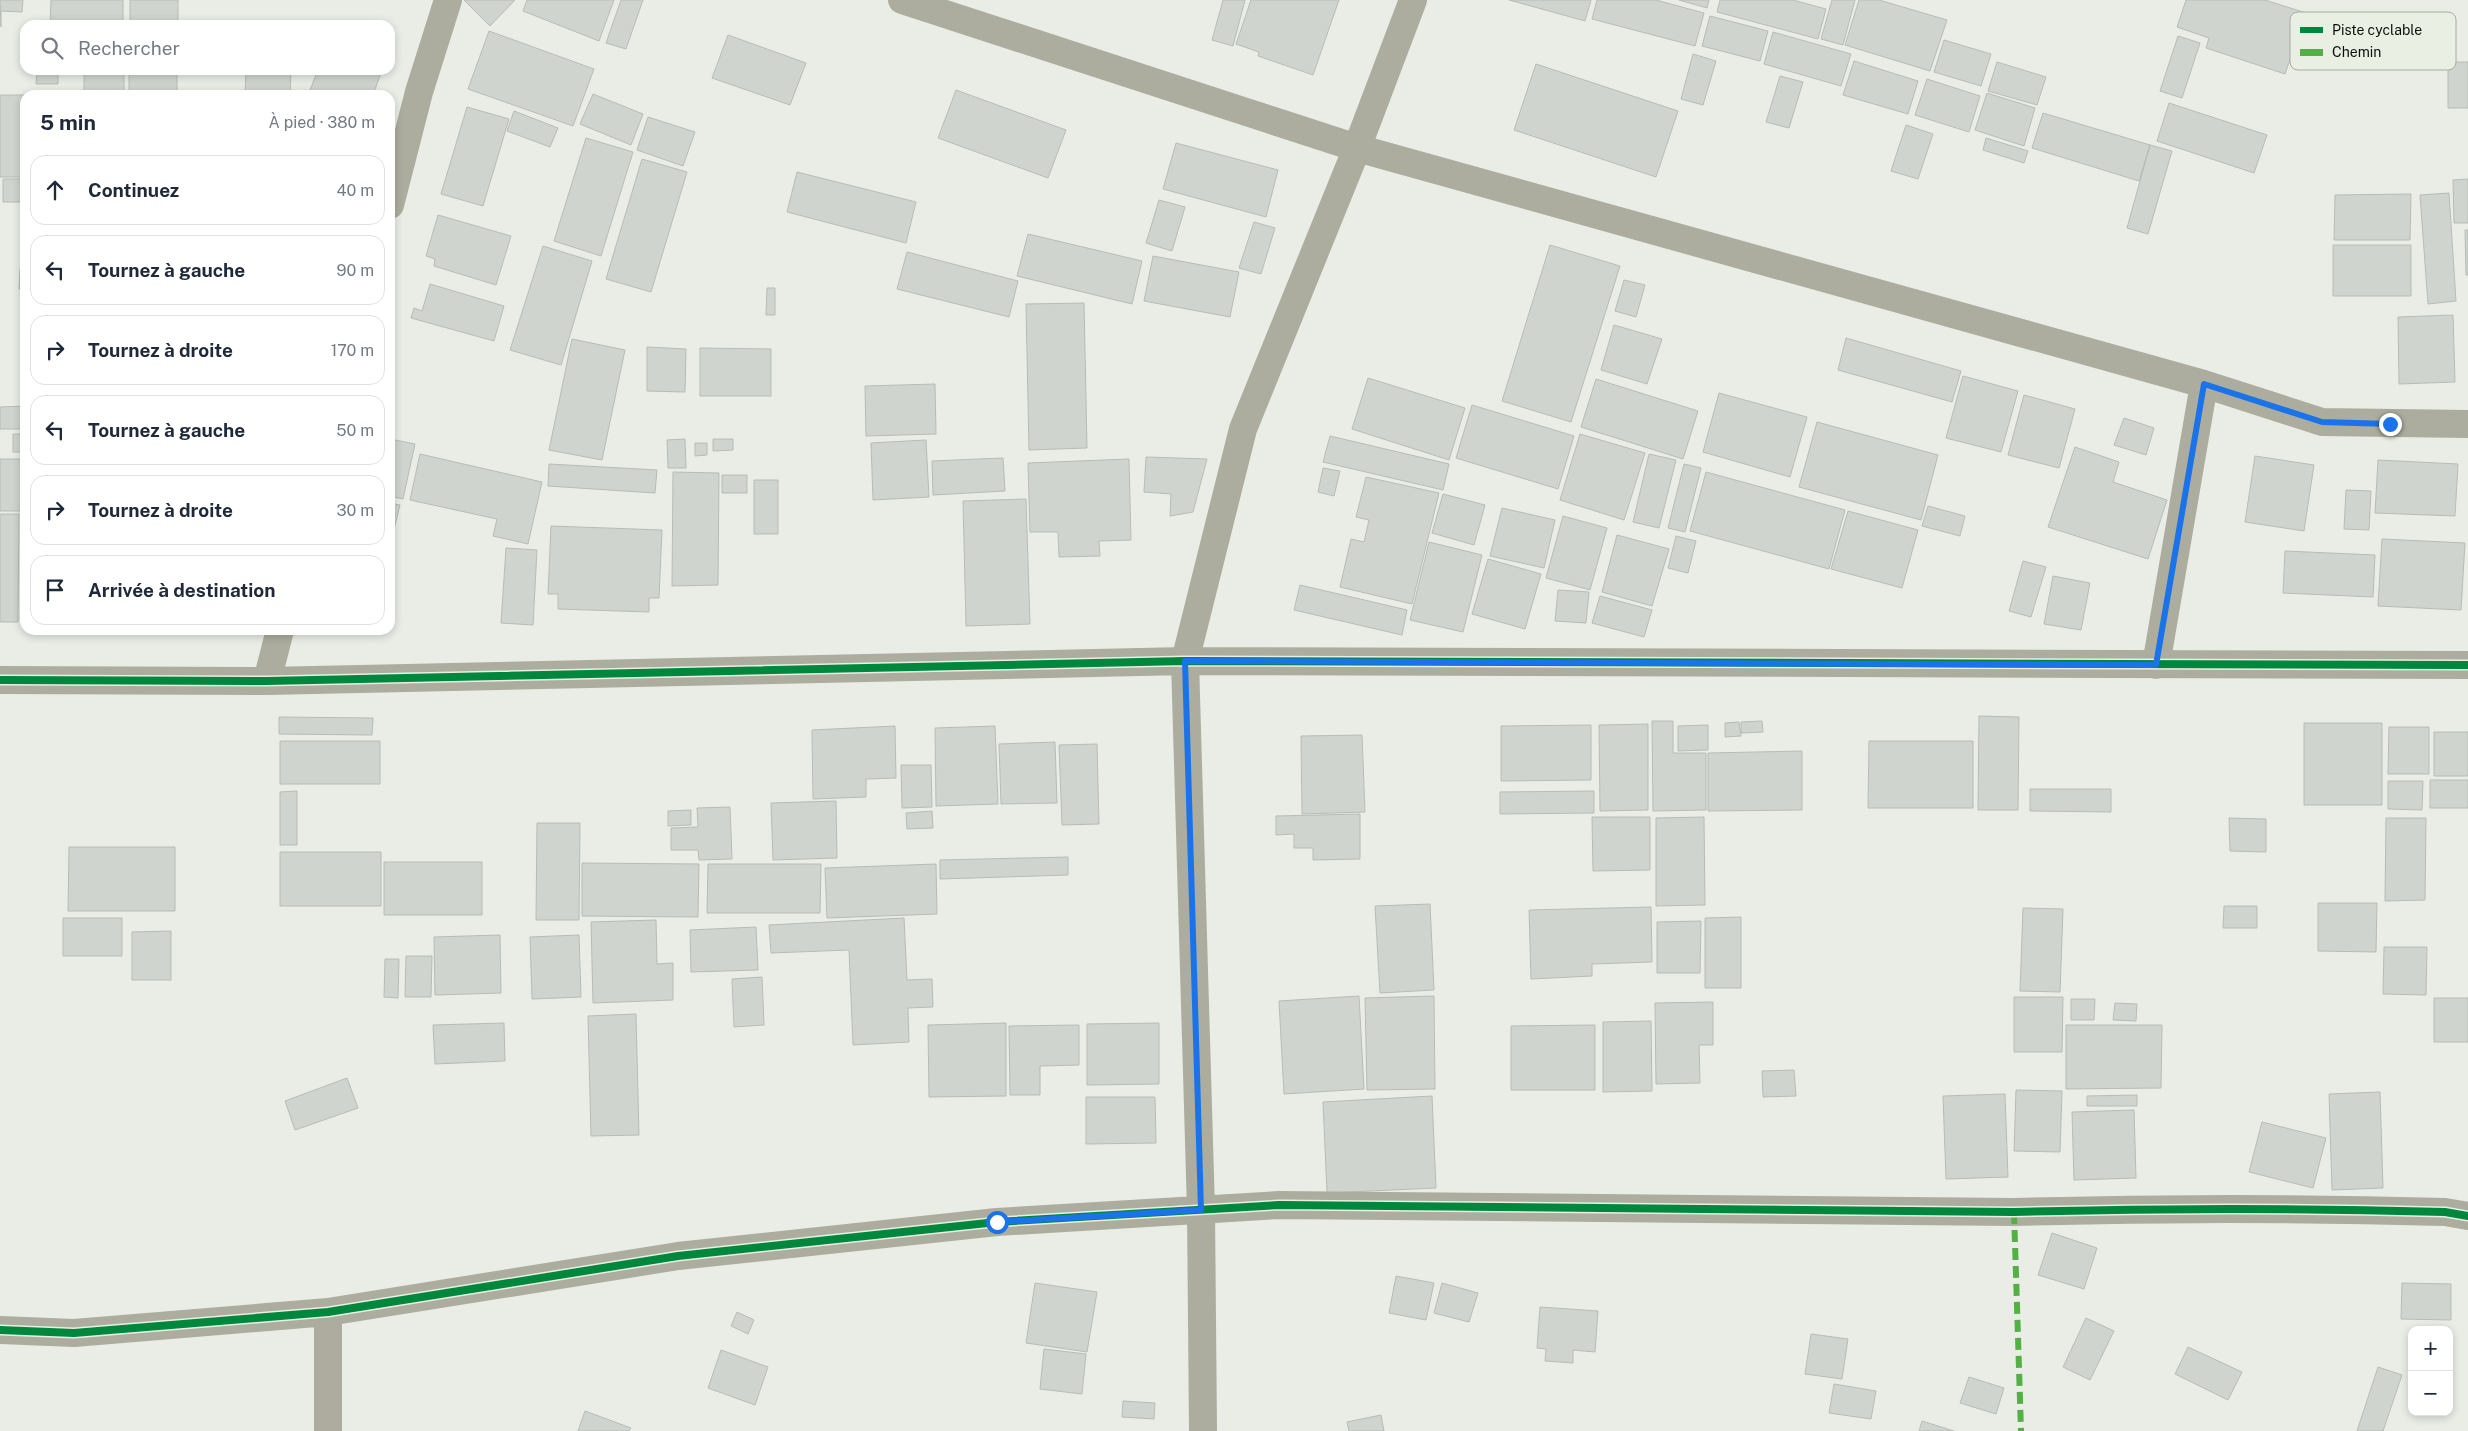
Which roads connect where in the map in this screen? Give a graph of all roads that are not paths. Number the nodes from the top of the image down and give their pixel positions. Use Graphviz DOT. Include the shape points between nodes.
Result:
graph roads {
  1 [pos="448,0"];
  2 [pos="902,0"];
  3 [pos="1413,0"];
  4 [pos="1357,148"];
  5 [pos="395,186"];
  6 [pos="2204,384"];
  7 [pos="2468,424"];
  8 [pos="279,635"];
  9 [pos="1185,661"];
  10 [pos="2156,665"];
  11 [pos="2468,665"];
  12 [pos="0,680"];
  13 [pos="267,681"];
  14 [pos="1201,1210"];
  15 [pos="2468,1216"];
  16 [pos="328,1312"];
  17 [pos="0,1330"];
  18 [pos="328,1431"];
  19 [pos="1203,1431"];
  1 -- 5 [label="street" via="419,92"];
  2 -- 4 [label="street"];
  3 -- 4 [label="street"];
  4 -- 6 [label="street"];
  4 -- 9 [label="street" via="1243,429"];
  6 -- 7 [label="street" via="2322,422"];
  6 -- 10 [label="street"];
  8 -- 13 [label="street"];
  9 -- 10 [label="street"];
  9 -- 13 [label="street"];
  9 -- 14 [label="street"];
  10 -- 11 [label="street"];
  12 -- 13 [label="street"];
  14 -- 15 [label="street" via="1279,1205 2014,1212 2302,1208 2445,1212"];
  14 -- 16 [label="street" via="997,1222 678,1256"];
  14 -- 19 [label="street"];
  16 -- 17 [label="street" via="74,1332"];
  16 -- 18 [label="street"];
}
